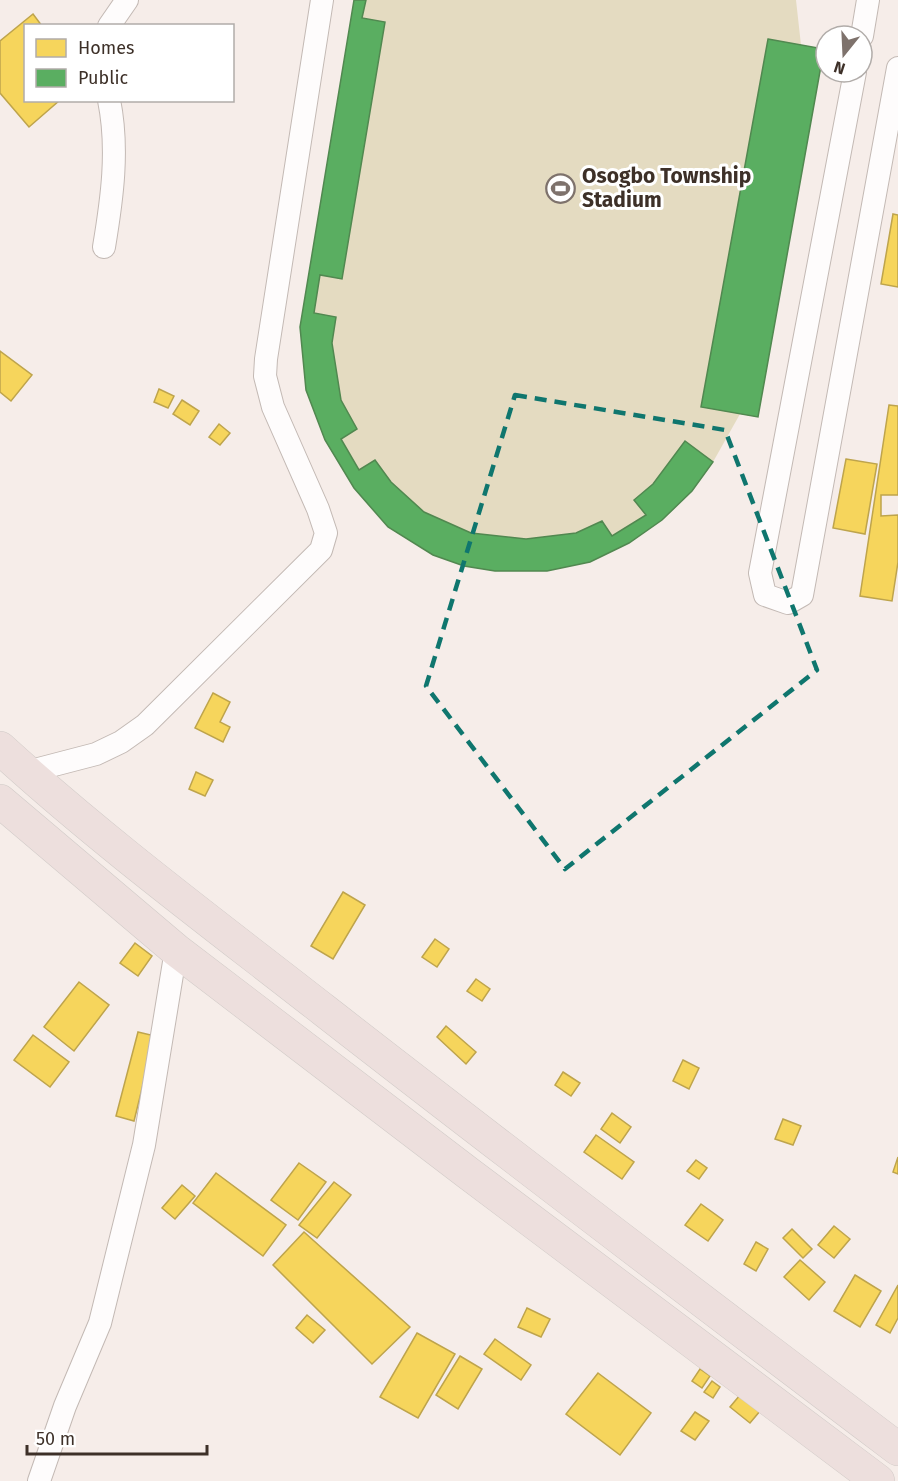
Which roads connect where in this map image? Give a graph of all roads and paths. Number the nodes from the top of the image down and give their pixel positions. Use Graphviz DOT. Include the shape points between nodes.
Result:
graph roads {
  1 [pos="128,0"];
  2 [pos="322,0"];
  3 [pos="868,0"];
  4 [pos="110,24"];
  5 [pos="864,24"];
  6 [pos="898,68"];
  7 [pos="853,84"];
  8 [pos="109,102"];
  9 [pos="104,247"];
  10 [pos="0,748"];
  11 [pos="27,772"];
  12 [pos="0,801"];
  13 [pos="176,950"];
  14 [pos="898,1449"];
  15 [pos="39,1481"];
  16 [pos="878,1481"];
  1 -- 4 [label="street"];
  2 -- 11 [label="street" via="265,376 273,407 326,533 321,550 145,725 96,754"];
  3 -- 5 [label="street"];
  6 -- 7 [label="street" via="802,595 788,603 765,594 759,573"];
  8 -- 9 [label="street" via="114,124 113,196"];
  10 -- 11 [label="highway"];
  11 -- 14 [label="highway" via="96,832 490,1139"];
  12 -- 13 [label="highway"];
  13 -- 15 [label="street" via="144,1145 103,1312"];
  13 -- 16 [label="highway"];
}
